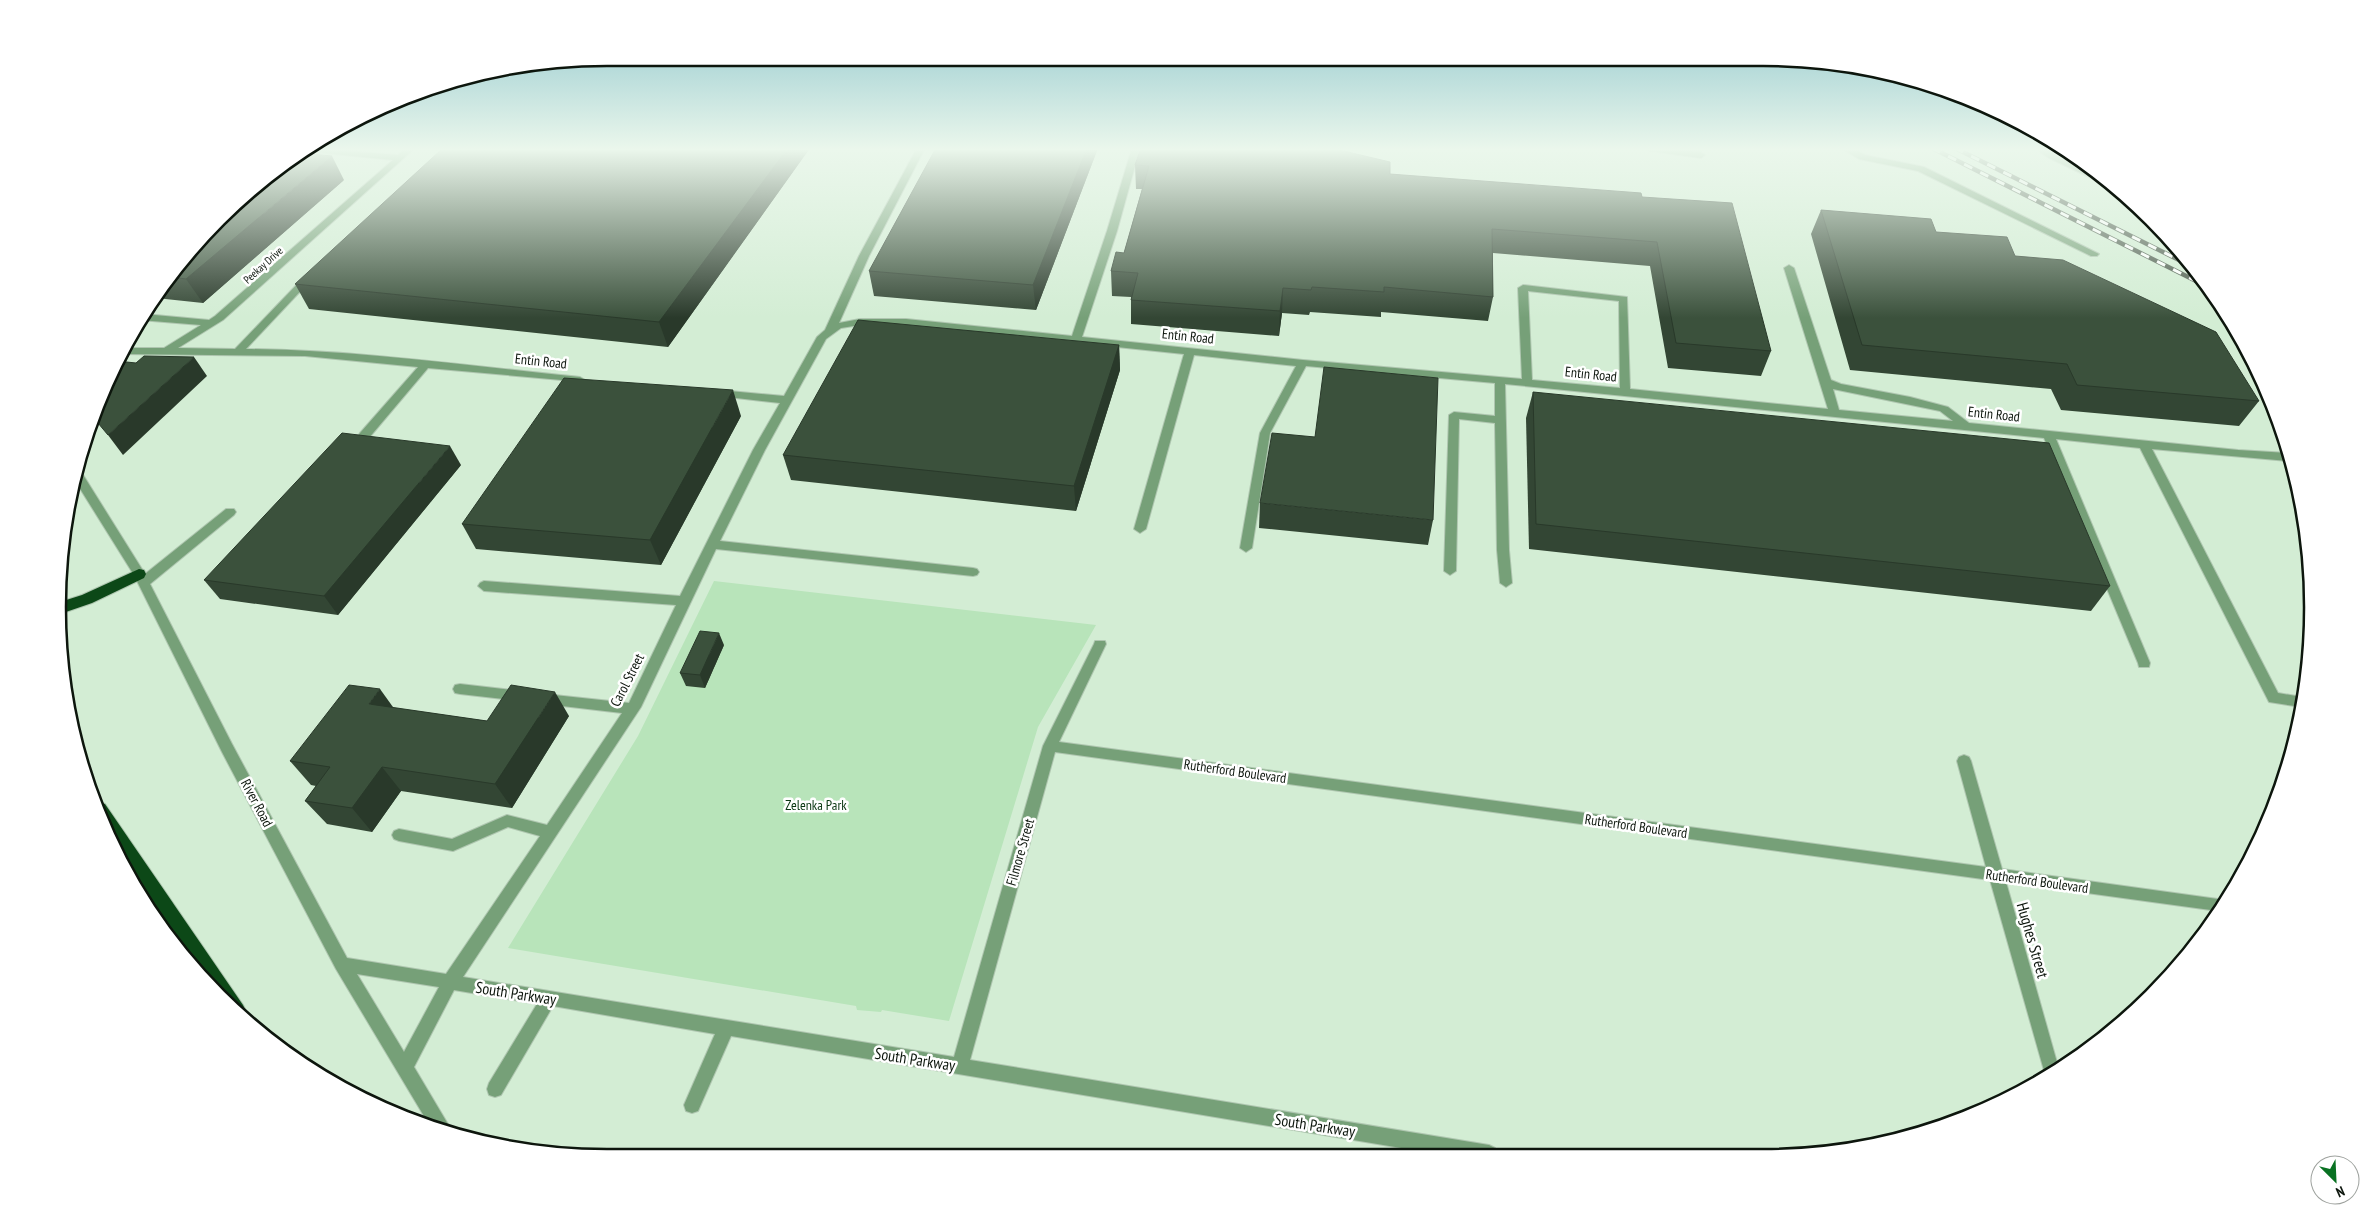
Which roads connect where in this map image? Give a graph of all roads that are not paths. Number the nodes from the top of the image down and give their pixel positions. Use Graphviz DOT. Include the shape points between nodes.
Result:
graph roads {
  1 [pos="348,205"];
  2 [pos="891,205"];
  3 [pos="1120,205"];
  4 [pos="1993,205"];
  5 [pos="2094,254"];
  6 [pos="318,268"];
  7 [pos="1789,268"];
  8 [pos="151,318"];
  9 [pos="210,323"];
  10 [pos="830,331"];
  11 [pos="1076,340"];
  12 [pos="131,351"];
  13 [pos="167,351"];
  14 [pos="240,351"];
  15 [pos="1190,351"];
  16 [pos="426,364"];
  17 [pos="1303,364"];
  18 [pos="1500,380"];
  19 [pos="594,381"];
  20 [pos="1527,382"];
  21 [pos="1826,382"];
  22 [pos="710,392"];
  23 [pos="1625,392"];
  24 [pos="787,400"];
  25 [pos="1834,412"];
  26 [pos="1500,420"];
  27 [pos="1966,426"];
  28 [pos="2048,434"];
  29 [pos="364,436"];
  30 [pos="2144,444"];
  31 [pos="2282,457"];
  32 [pos="82,482"];
  33 [pos="230,512"];
  34 [pos="1140,529"];
  35 [pos="712,544"];
  36 [pos="1246,548"];
  37 [pos="1450,571"];
  38 [pos="973,572"];
  39 [pos="141,579"];
  40 [pos="1506,583"];
  41 [pos="484,586"];
  42 [pos="683,601"];
  43 [pos="66,606"];
  44 [pos="1100,644"];
  45 [pos="2144,663"];
  46 [pos="460,689"];
  47 [pos="2295,701"];
  48 [pos="632,709"];
  49 [pos="1050,746"];
  50 [pos="1964,761"];
  51 [pos="550,832"];
  52 [pos="116,834"];
  53 [pos="398,835"];
  54 [pos="1996,876"];
  55 [pos="2215,904"];
  56 [pos="342,964"];
  57 [pos="213,977"];
  58 [pos="450,982"];
  59 [pos="549,998"];
  60 [pos="726,1028"];
  61 [pos="2050,1066"];
  62 [pos="405,1067"];
  63 [pos="960,1067"];
  64 [pos="495,1089"];
  65 [pos="692,1105"];
  66 [pos="438,1121"];
  67 [pos="1459,1149"];
  1 -- 9 [label="street, Peekay Drive"];
  2 -- 10 [label="street"];
  3 -- 11 [label="street"];
  4 -- 5 [label="street"];
  6 -- 14 [label="street"];
  7 -- 21 [label="street"];
  8 -- 9 [label="street"];
  9 -- 13 [label="street, Peekay Drive"];
  10 -- 11 [label="street, Entin Road" via="860,322 906,322"];
  10 -- 24 [label="street" via="822,337"];
  11 -- 15 [label="street, Entin Road"];
  12 -- 13 [label="street, Entin Road"];
  13 -- 14 [label="street, Entin Road"];
  14 -- 16 [label="street, Entin Road" via="305,352"];
  15 -- 17 [label="street, Entin Road"];
  15 -- 34 [label="street"];
  16 -- 19 [label="street, Entin Road"];
  16 -- 29 [label="street"];
  17 -- 18 [label="street, Entin Road"];
  17 -- 36 [label="street" via="1265,433"];
  18 -- 20 [label="street, Entin Road"];
  18 -- 26 [label="street"];
  20 -- 23 [label="street, Entin Road"];
  20 -- 23 [label="street" via="1523,288 1624,299"];
  21 -- 25 [label="street"];
  21 -- 27 [label="street" via="1944,409"];
  22 -- 24 [label="street"];
  23 -- 25 [label="street, Entin Road"];
  24 -- 35 [label="street, Carol Street"];
  25 -- 27 [label="street, Entin Road"];
  26 -- 37 [label="street" via="1454,416"];
  26 -- 40 [label="street"];
  27 -- 28 [label="street, Entin Road"];
  28 -- 30 [label="street, Entin Road"];
  28 -- 45 [label="street"];
  30 -- 31 [label="street, Entin Road"];
  30 -- 47 [label="street" via="2274,698"];
  32 -- 39 [label="street, River Road"];
  33 -- 39 [label="street"];
  35 -- 38 [label="street"];
  35 -- 42 [label="street, Carol Street"];
  39 -- 43 [label="highway"];
  39 -- 56 [label="street, River Road"];
  41 -- 42 [label="street"];
  42 -- 48 [label="street, Carol Street"];
  44 -- 49 [label="street, Filmore Street"];
  46 -- 48 [label="street"];
  48 -- 51 [label="street, Carol Street"];
  49 -- 54 [label="street, Rutherford Boulevard"];
  49 -- 63 [label="street, Filmore Street"];
  50 -- 54 [label="street, Hughes Street"];
  51 -- 53 [label="street" via="507,821 453,845"];
  51 -- 58 [label="street, Carol Street"];
  52 -- 57 [label="highway"];
  54 -- 55 [label="street, Rutherford Boulevard"];
  54 -- 61 [label="street, Hughes Street"];
  56 -- 58 [label="street, South Parkway"];
  56 -- 62 [label="street, River Road"];
  58 -- 59 [label="street, South Parkway"];
  58 -- 62 [label="street, Carol Street"];
  59 -- 60 [label="street, South Parkway"];
  59 -- 64 [label="street"];
  60 -- 63 [label="street, South Parkway"];
  60 -- 65 [label="street"];
  62 -- 66 [label="street, River Road"];
  63 -- 67 [label="street, South Parkway"];
}
